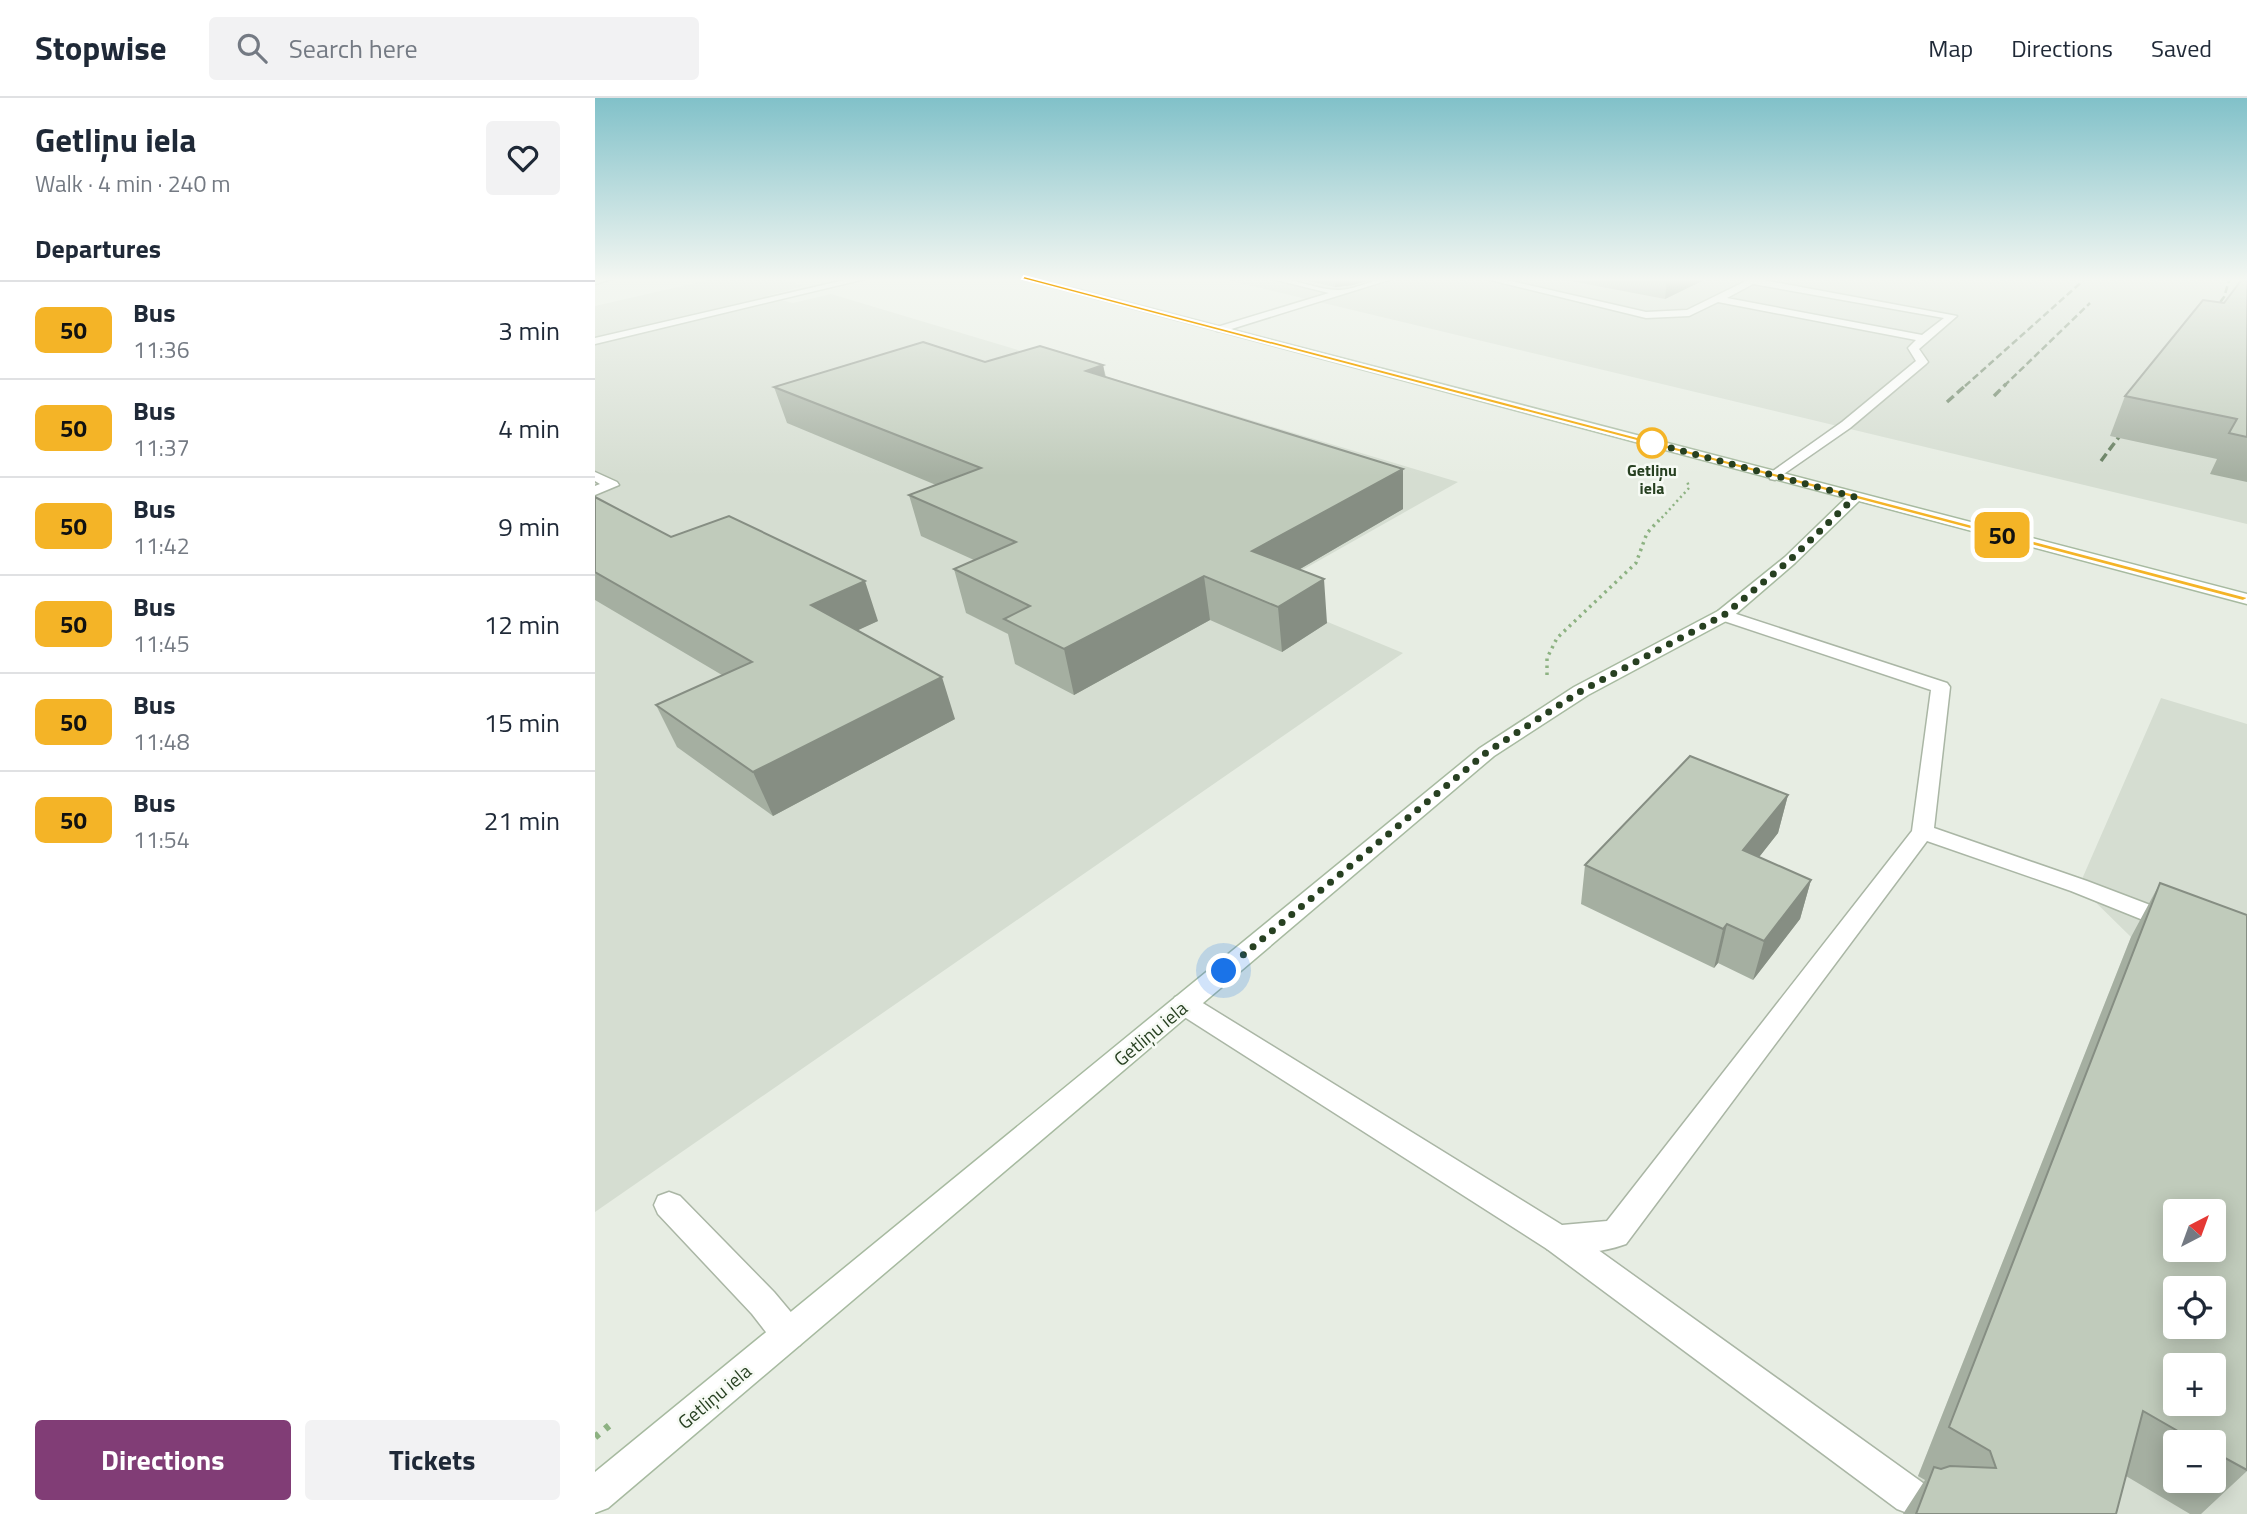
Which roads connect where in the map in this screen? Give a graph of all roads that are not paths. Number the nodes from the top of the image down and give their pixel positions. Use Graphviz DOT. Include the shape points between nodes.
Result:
graph roads {
  1 [pos="1278,344"];
  2 [pos="1918,344"];
  3 [pos="595,476"];
  4 [pos="1775,476"];
  5 [pos="595,491"];
  6 [pos="1855,497"];
  7 [pos="2247,599"];
  8 [pos="1724,615"];
  9 [pos="1923,832"];
  10 [pos="2195,932"];
  11 [pos="1184,1004"];
  12 [pos="669,1205"];
  13 [pos="1558,1238"];
  14 [pos="788,1334"];
  15 [pos="595,1495"];
  16 [pos="1941,1514"];
  1 -- 4 [label="main road"];
  2 -- 4 [label="main road" via="1913,348 1922,362"];
  3 -- 5 [label="main road" via="612,485"];
  4 -- 6 [label="main road"];
  6 -- 7 [label="main road"];
  6 -- 8 [label="main road, Getliņu iela"];
  8 -- 9 [label="main road" via="1941,687"];
  8 -- 11 [label="main road, Getliņu iela" via="1581,691 1487,752"];
  9 -- 10 [label="main road"];
  9 -- 13 [label="main road" via="1615,1234"];
  11 -- 13 [label="main road"];
  11 -- 14 [label="main road, Getliņu iela"];
  12 -- 14 [label="main road"];
  13 -- 16 [label="main road" via="1910,1496"];
  14 -- 15 [label="main road, Getliņu iela"];
}
